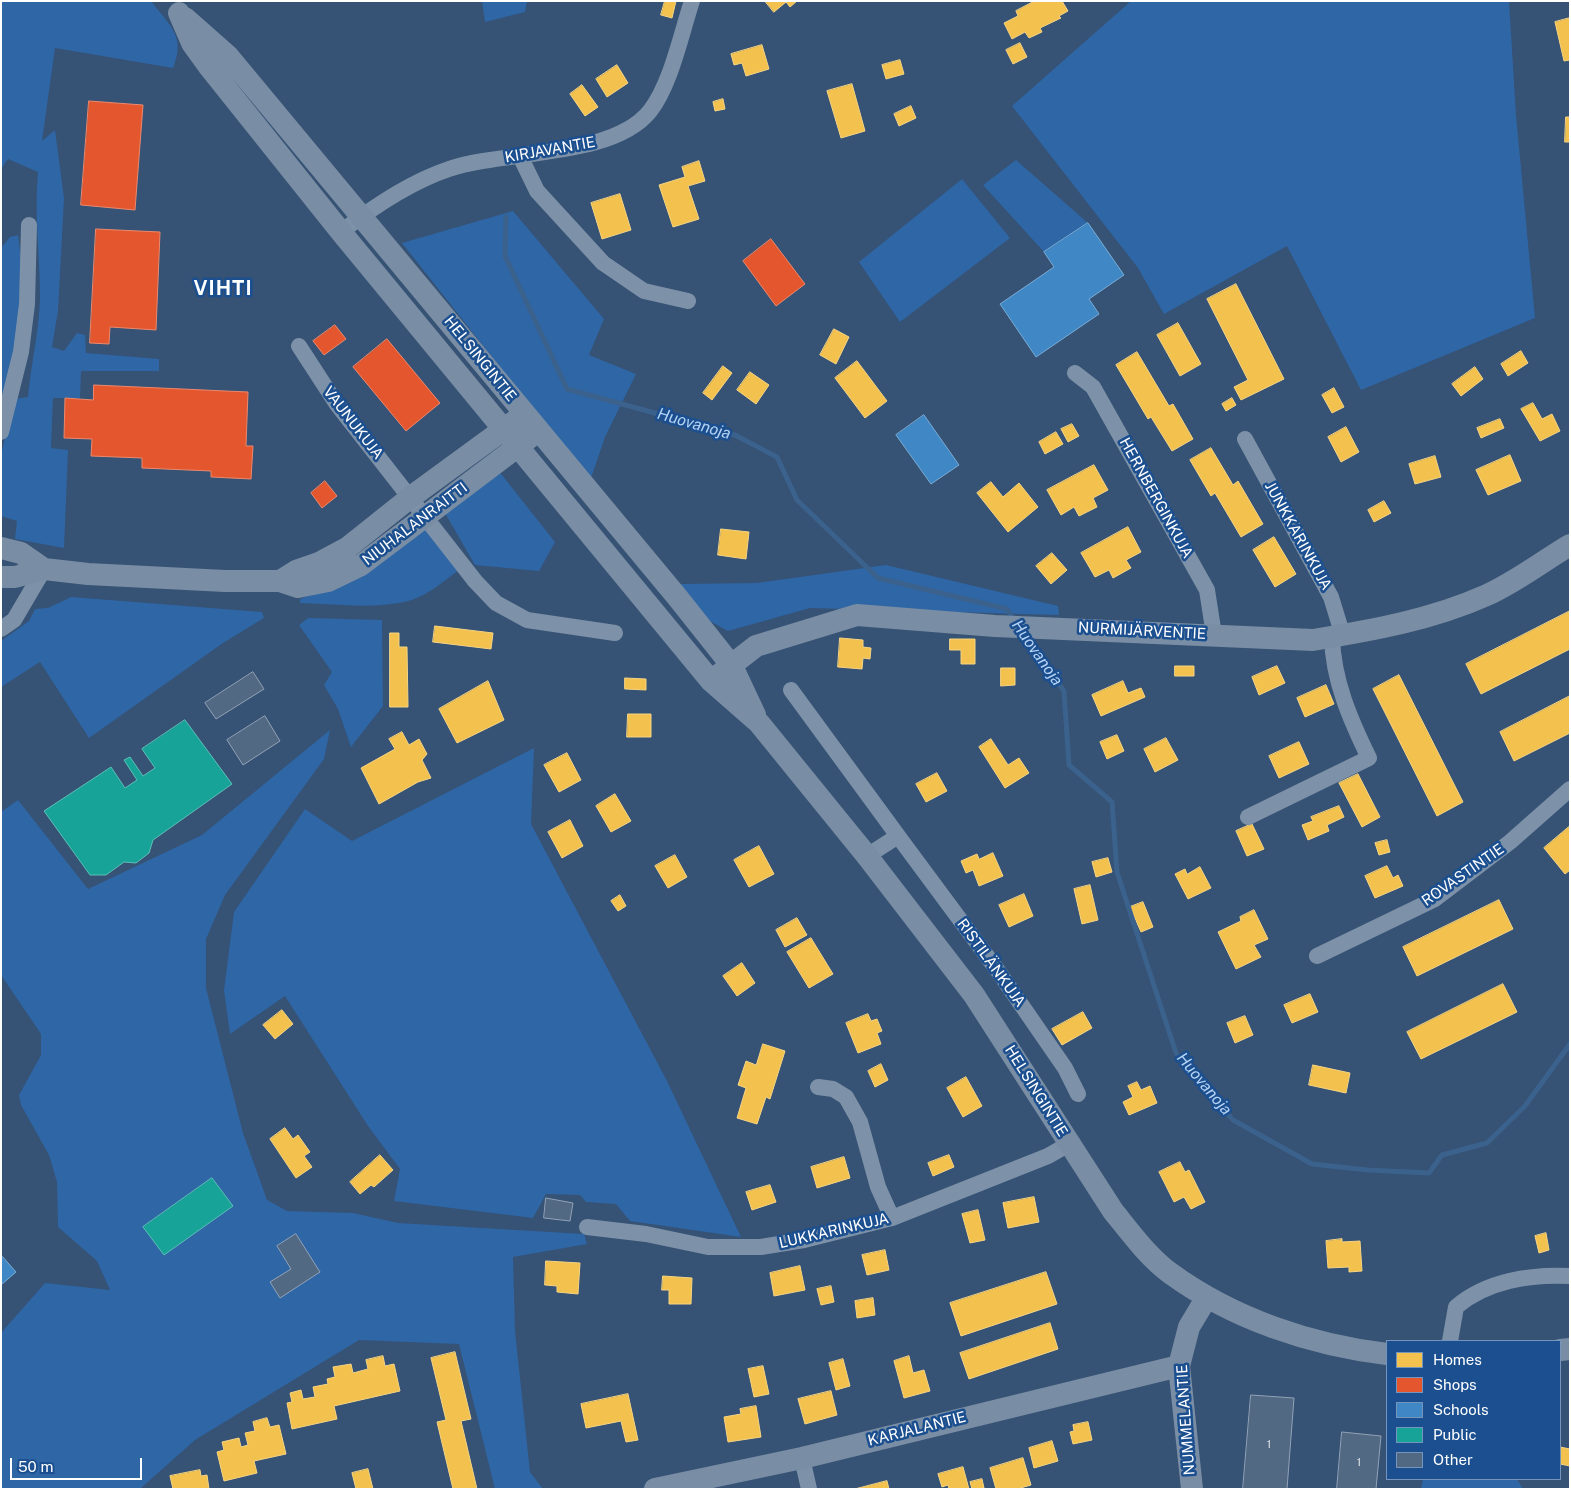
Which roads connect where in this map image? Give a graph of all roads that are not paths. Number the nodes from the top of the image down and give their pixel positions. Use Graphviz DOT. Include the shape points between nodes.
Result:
graph roads {
  1 [pos="692,1"];
  2 [pos="175,7"];
  3 [pos="520,156"];
  4 [pos="362,216"];
  5 [pos="29,225"];
  6 [pos="341,232"];
  7 [pos="688,302"];
  8 [pos="299,346"];
  9 [pos="1075,373"];
  10 [pos="532,423"];
  11 [pos="502,428"];
  12 [pos="1,432"];
  13 [pos="1244,439"];
  14 [pos="518,447"];
  15 [pos="411,497"];
  16 [pos="425,516"];
  17 [pos="1570,545"];
  18 [pos="1,548"];
  19 [pos="44,569"];
  20 [pos="1,577"];
  21 [pos="280,582"];
  22 [pos="1,629"];
  23 [pos="615,634"];
  24 [pos="1214,635"];
  25 [pos="1337,636"];
  26 [pos="732,666"];
  27 [pos="711,681"];
  28 [pos="792,690"];
  29 [pos="759,723"];
  30 [pos="1570,789"];
  31 [pos="1248,817"];
  32 [pos="898,836"];
  33 [pos="867,856"];
  34 [pos="1317,956"];
  35 [pos="818,1086"];
  36 [pos="1078,1094"];
  37 [pos="1069,1144"];
  38 [pos="892,1218"];
  39 [pos="587,1227"];
  40 [pos="1570,1276"];
  41 [pos="1208,1297"];
  42 [pos="1450,1340"];
  43 [pos="1386,1354"];
  44 [pos="1179,1366"];
  45 [pos="802,1458"];
  46 [pos="655,1489"];
  47 [pos="809,1489"];
  48 [pos="1192,1489"];
  1 -- 3 [label="street, KIRJAVANTIE" via="664,87 650,111 630,130 607,140"];
  2 -- 4 [label="street, HELSINGINTIE" via="228,56"];
  2 -- 6 [label="street, HELSINGINTIE" via="192,43 210,68"];
  3 -- 4 [label="street, KIRJAVANTIE" via="449,169 414,183"];
  3 -- 7 [label="street" via="537,191 603,263 644,291"];
  4 -- 6 [label="street, KIRJAVANTIE"];
  4 -- 10 [label="street, HELSINGINTIE"];
  5 -- 12 [label="street" via="27,304 21,352"];
  6 -- 11 [label="street, HELSINGINTIE"];
  8 -- 15 [label="street, VAUNUKUJA" via="332,396"];
  9 -- 24 [label="street, HERNBERGINKUJA" via="1093,387 1207,590"];
  10 -- 11 [label="street, NIUHALANRAITTI"];
  10 -- 14 [label="street, NIUHALANRAITTI"];
  10 -- 26 [label="street, HELSINGINTIE"];
  11 -- 14 [label="street, HELSINGINTIE"];
  11 -- 15 [label="street, NIUHALANRAITTI"];
  13 -- 25 [label="street, JUNKKARINKUJA" via="1331,596"];
  14 -- 16 [label="street, NIUHALANRAITTI"];
  14 -- 27 [label="street, HELSINGINTIE"];
  15 -- 16 [label="street, VAUNUKUJA"];
  15 -- 21 [label="street, NIUHALANRAITTI" via="347,548 319,564 296,571"];
  16 -- 21 [label="street, NIUHALANRAITTI" via="361,565 328,581 298,587"];
  16 -- 23 [label="street, VAUNUKUJA" via="496,603 527,620"];
  17 -- 25 [label="street, NURMIJÄRVENTIE" via="1489,594 1391,627"];
  18 -- 19 [label="street, NIUHALANRAITTI" via="21,553"];
  19 -- 20 [label="street, NIUHALANRAITTI" via="15,577"];
  19 -- 21 [label="street, NIUHALANRAITTI" via="215,581"];
  19 -- 22 [label="street" via="14,620"];
  24 -- 25 [label="street, NURMIJÄRVENTIE" via="1313,640"];
  24 -- 26 [label="street, NURMIJÄRVENTIE" via="995,626 857,615 756,646"];
  25 -- 31 [label="street, JUNKKARINKUJA" via="1335,671 1355,730 1369,758"];
  26 -- 27 [label="street, NURMIJÄRVENTIE"];
  26 -- 29 [label="street, HELSINGINTIE"];
  27 -- 29 [label="street, HELSINGINTIE"];
  28 -- 32 [label="street, RISTILÄNKUJA"];
  29 -- 33 [label="street, HELSINGINTIE"];
  30 -- 34 [label="street, ROVASTINTIE" via="1510,842 1435,899"];
  32 -- 33 [label="street"];
  32 -- 36 [label="street, RISTILÄNKUJA" via="998,971 1065,1068"];
  33 -- 37 [label="street, HELSINGINTIE" via="974,995"];
  35 -- 38 [label="street" via="833,1089 846,1098 860,1122 878,1187"];
  37 -- 38 [label="street, LUKKARINKUJA" via="1019,1168"];
  37 -- 41 [label="street, HELSINGINTIE" via="1113,1212 1138,1240 1169,1272"];
  38 -- 39 [label="street, LUKKARINKUJA" via="761,1247 708,1247 646,1234"];
  40 -- 42 [label="street" via="1533,1278 1490,1285 1477,1291 1456,1307"];
  41 -- 43 [label="street, HELSINGINTIE" via="1276,1328 1318,1341"];
  41 -- 44 [label="street, NUMMELANTIE" via="1189,1327"];
  44 -- 45 [label="street, KARJALANTIE"];
  44 -- 48 [label="street, NUMMELANTIE"];
  45 -- 46 [label="street, KARJALANTIE"];
  45 -- 47 [label="street"];
}
